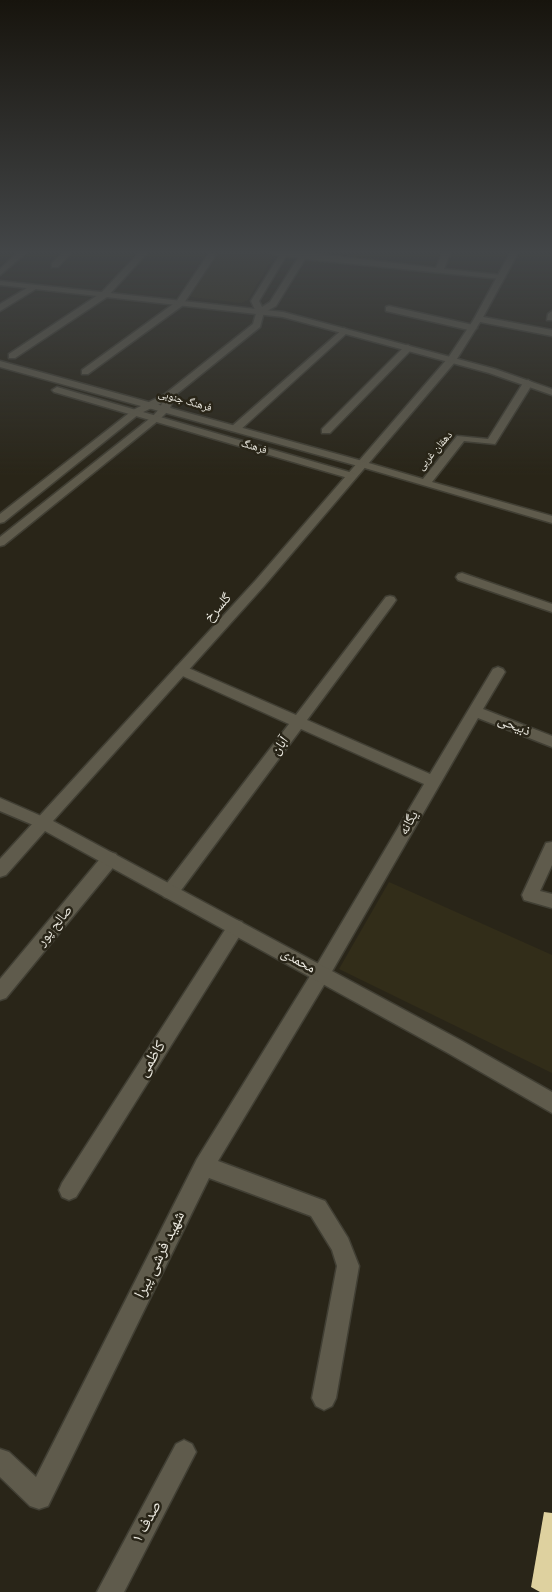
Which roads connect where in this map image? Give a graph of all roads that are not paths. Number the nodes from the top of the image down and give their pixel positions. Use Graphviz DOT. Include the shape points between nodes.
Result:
graph roads {
  1 [pos="55,327"];
  2 [pos="147,327"];
  3 [pos="254,327"];
  4 [pos="330,327"];
  5 [pos="470,327"];
  6 [pos="520,327"];
  7 [pos="473,328"];
  8 [pos="344,331"];
  9 [pos="552,333"];
  10 [pos="408,348"];
  11 [pos="12,356"];
  12 [pos="452,360"];
  13 [pos="0,364"];
  14 [pos="85,372"];
  15 [pos="0,374"];
  16 [pos="528,383"];
  17 [pos="552,392"];
  18 [pos="168,396"];
  19 [pos="149,404"];
  20 [pos="165,409"];
  21 [pos="136,412"];
  22 [pos="156,418"];
  23 [pos="235,429"];
  24 [pos="326,431"];
  25 [pos="362,464"];
  26 [pos="352,476"];
  27 [pos="425,483"];
  28 [pos="1,518"];
  29 [pos="552,520"];
  30 [pos="0,544"];
  31 [pos="462,577"];
  32 [pos="390,600"];
  33 [pos="552,608"];
  34 [pos="181,670"];
  35 [pos="498,672"];
  36 [pos="476,711"];
  37 [pos="298,722"];
  38 [pos="552,742"];
  39 [pos="433,782"];
  40 [pos="0,804"];
  41 [pos="42,823"];
  42 [pos="552,848"];
  43 [pos="110,859"];
  44 [pos="0,870"];
  45 [pos="170,892"];
  46 [pos="552,902"];
  47 [pos="236,927"];
  48 [pos="321,974"];
  49 [pos="0,992"];
  50 [pos="552,1103"];
  51 [pos="204,1166"];
  52 [pos="69,1190"];
  53 [pos="324,1398"];
  54 [pos="184,1452"];
  55 [pos="0,1461"];
  56 [pos="110,1592"];
  1 -- 11 [label="street"];
  2 -- 14 [label="street"];
  3 -- 18 [label="street"];
  4 -- 8 [label="street"];
  5 -- 7 [label="street"];
  6 -- 9 [label="street"];
  7 -- 12 [label="street, گلسرخ"];
  8 -- 10 [label="street"];
  8 -- 23 [label="street"];
  10 -- 12 [label="street"];
  10 -- 24 [label="street"];
  12 -- 16 [label="street"];
  12 -- 25 [label="street, گلسرخ"];
  13 -- 19 [label="street, فرهنگ جنوبی"];
  15 -- 21 [label="street, فرهنگ"];
  16 -- 17 [label="street"];
  16 -- 27 [label="street, دهقان غربی" via="492,442 461,438"];
  18 -- 19 [label="street"];
  18 -- 20 [label="street"];
  19 -- 20 [label="street, فرهنگ جنوبی"];
  19 -- 21 [label="street"];
  20 -- 22 [label="street"];
  20 -- 23 [label="street, فرهنگ جنوبی"];
  21 -- 22 [label="street, فرهنگ"];
  21 -- 28 [label="street"];
  22 -- 26 [label="street, فرهنگ"];
  22 -- 30 [label="street"];
  23 -- 25 [label="street, فرهنگ جنوبی"];
  25 -- 26 [label="street, گلسرخ"];
  25 -- 27 [label="street, دهقان غربی"];
  26 -- 34 [label="street, گلسرخ"];
  27 -- 29 [label="street"];
  31 -- 33 [label="street"];
  32 -- 37 [label="street, آبان"];
  34 -- 37 [label="street"];
  34 -- 41 [label="street, گلسرخ"];
  35 -- 36 [label="street, یگانه"];
  36 -- 38 [label="street, ذبیحی"];
  36 -- 39 [label="street, یگانه"];
  37 -- 39 [label="street"];
  37 -- 45 [label="street, آبان"];
  39 -- 48 [label="street, یگانه"];
  40 -- 41 [label="street, محمدی"];
  41 -- 43 [label="street, محمدی"];
  41 -- 44 [label="street, گلسرخ"];
  42 -- 46 [label="street" via="530,895"];
  43 -- 45 [label="street, محمدی"];
  43 -- 49 [label="street, صالح پور"];
  45 -- 47 [label="street, محمدی"];
  47 -- 48 [label="street, محمدی"];
  47 -- 52 [label="street, کاظمی"];
  48 -- 50 [label="street, محمدی"];
  48 -- 51 [label="street, شهید فرشی پیرا"];
  51 -- 53 [label="street" via="318,1208 341,1245 348,1266"];
  51 -- 55 [label="street, شهید فرشی پیرا" via="39,1497"];
  54 -- 56 [label="street, صدف ۱"];
}
